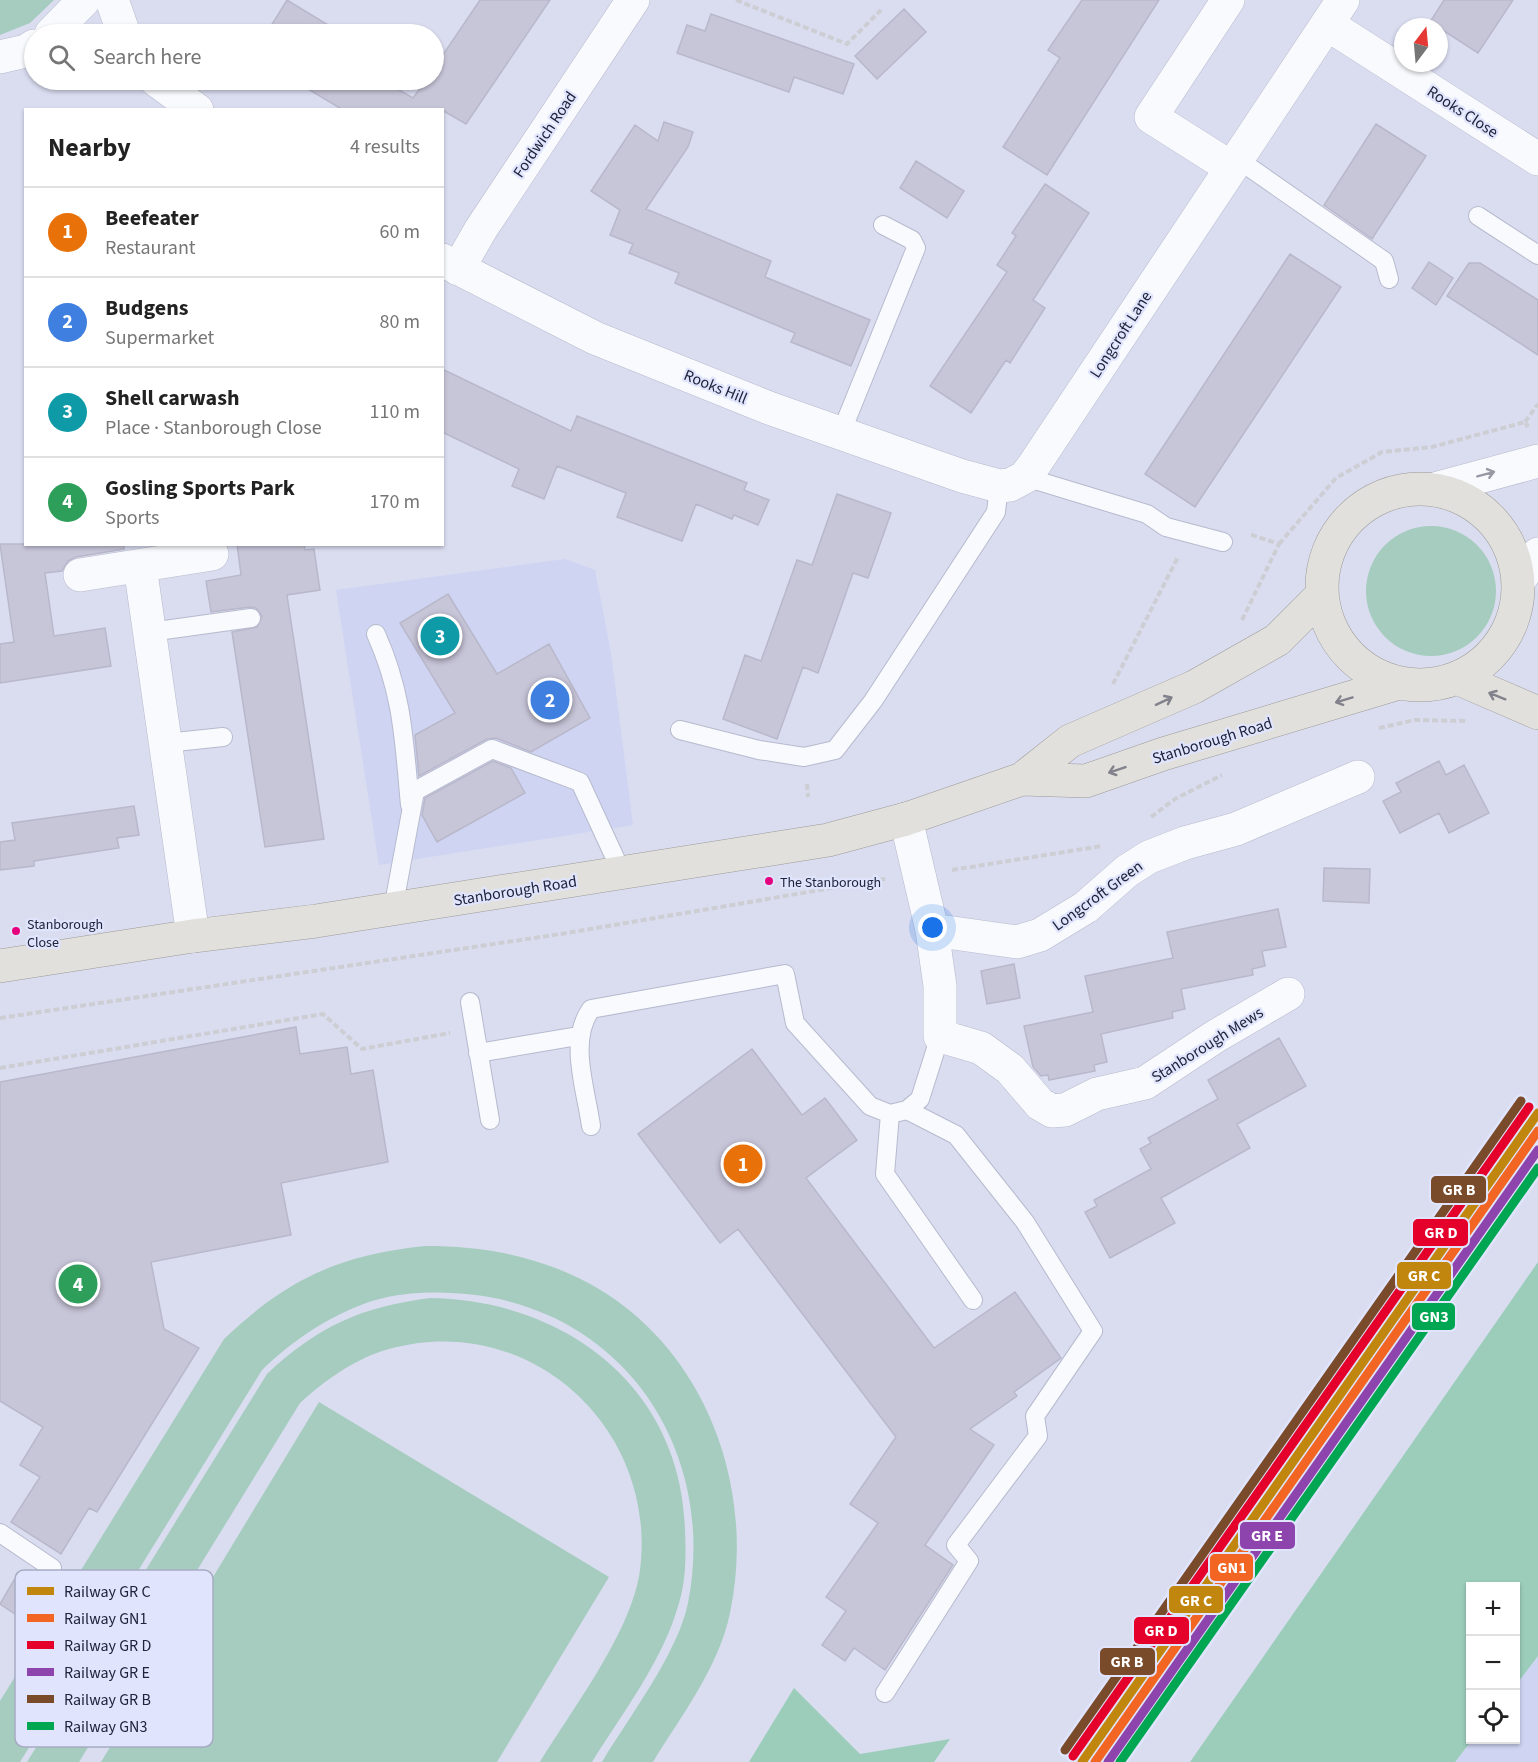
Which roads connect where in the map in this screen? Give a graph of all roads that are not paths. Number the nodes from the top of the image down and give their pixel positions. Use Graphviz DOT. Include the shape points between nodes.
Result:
graph roads {
  1 [pos="84,0"];
  2 [pos="112,0"];
  3 [pos="633,0"];
  4 [pos="1228,0"];
  5 [pos="1335,12"];
  6 [pos="61,24"];
  7 [pos="120,24"];
  8 [pos="24,51"];
  9 [pos="0,57"];
  10 [pos="170,90"];
  11 [pos="194,108"];
  12 [pos="1538,159"];
  13 [pos="1233,163"];
  14 [pos="1478,216"];
  15 [pos="883,225"];
  16 [pos="1538,255"];
  17 [pos="450,265"];
  18 [pos="1389,279"];
  19 [pos="841,434"];
  20 [pos="1538,461"];
  21 [pos="1012,482"];
  22 [pos="1435,489"];
  23 [pos="1223,542"];
  24 [pos="212,554"];
  25 [pos="1538,554"];
  26 [pos="152,557"];
  27 [pos="80,575"];
  28 [pos="1322,596"];
  29 [pos="1525,599"];
  30 [pos="251,618"];
  31 [pos="150,632"];
  32 [pos="376,634"];
  33 [pos="1457,678"];
  34 [pos="1400,683"];
  35 [pos="1538,713"];
  36 [pos="680,730"];
  37 [pos="223,736"];
  38 [pos="166,743"];
  39 [pos="1358,777"];
  40 [pos="1022,778"];
  41 [pos="411,815"];
  42 [pos="906,819"];
  43 [pos="621,873"];
  44 [pos="393,909"];
  45 [pos="932,930"];
  46 [pos="193,936"];
  47 [pos="0,966"];
  48 [pos="1288,994"];
  49 [pos="470,1002"];
  50 [pos="578,1036"];
  51 [pos="940,1036"];
  52 [pos="478,1053"];
  53 [pos="898,1112"];
  54 [pos="490,1120"];
  55 [pos="591,1126"];
  56 [pos="973,1300"];
  57 [pos="0,1533"];
  58 [pos="52,1568"];
  59 [pos="885,1693"];
  1 -- 6 [label="street"];
  2 -- 7 [label="street"];
  3 -- 17 [label="street, Fordwich Road" via="481,229"];
  4 -- 13 [label="street" via="1151,117"];
  5 -- 12 [label="street, Rooks Close"];
  5 -- 13 [label="street, Longcroft Lane"];
  8 -- 9 [label="street"];
  10 -- 11 [label="street"];
  13 -- 18 [label="lane" via="1384,261"];
  13 -- 21 [label="street, Longcroft Lane"];
  14 -- 16 [label="lane"];
  15 -- 19 [label="lane" via="912,240 916,248"];
  17 -- 19 [label="street, Rooks Hill" via="595,338"];
  19 -- 21 [label="street, Rooks Hill" via="962,476"];
  22 -- 20 [label="street, one-way"];
  21 -- 23 [label="lane" via="1147,514 1166,527"];
  21 -- 36 [label="lane" via="873,701 836,750 804,757"];
  22 -- 28 [label="main road" via="1405,489 1377,498 1353,515 1335,538 1324,566"];
  22 -- 29 [label="main road" via="1466,498 1505,536"];
  24 -- 26 [label="street"];
  25 -- 29 [label="street"];
  26 -- 27 [label="street"];
  26 -- 31 [label="street"];
  28 -- 34 [label="main road" via="1330,624 1345,649 1369,671"];
  40 -- 28 [label="main road, Stanborough Road, one-way" via="1070,741 1194,687 1277,640"];
  29 -- 33 [label="main road" via="1498,646 1480,665"];
  30 -- 31 [label="lane"];
  31 -- 38 [label="street"];
  32 -- 41 [label="lane" via="399,699"];
  33 -- 34 [label="main road" via="1427,684"];
  35 -- 33 [label="main road, one-way"];
  34 -- 40 [label="main road, Stanborough Road, one-way" via="1162,754 1086,781"];
  37 -- 38 [label="lane"];
  38 -- 46 [label="street"];
  39 -- 45 [label="street, Longcroft Green" via="1236,829 1149,857 1126,871 1086,907 1040,935 1017,942"];
  40 -- 42 [label="main road, Stanborough Road"];
  41 -- 43 [label="lane" via="416,791 492,749 580,782"];
  41 -- 44 [label="lane"];
  42 -- 43 [label="main road, Stanborough Road" via="828,840"];
  42 -- 45 [label="street"];
  43 -- 44 [label="main road, Stanborough Road"];
  44 -- 46 [label="main road, Stanborough Road"];
  45 -- 51 [label="street" via="940,986"];
  46 -- 47 [label="main road, Stanborough Road"];
  48 -- 51 [label="street, Stanborough Mews" via="1145,1083 1097,1094 1065,1110 1052,1111 1040,1104 1010,1069 981,1048"];
  49 -- 52 [label="lane"];
  50 -- 52 [label="lane"];
  50 -- 53 [label="lane" via="591,1009 785,974 795,1023 870,1106"];
  50 -- 55 [label="lane"];
  51 -- 53 [label="lane" via="920,1099"];
  52 -- 54 [label="lane"];
  53 -- 56 [label="lane" via="885,1174"];
  53 -- 59 [label="lane" via="956,1135 1025,1222 1093,1331 1035,1416 1038,1436 956,1545 969,1562"];
  57 -- 58 [label="lane"];
}
